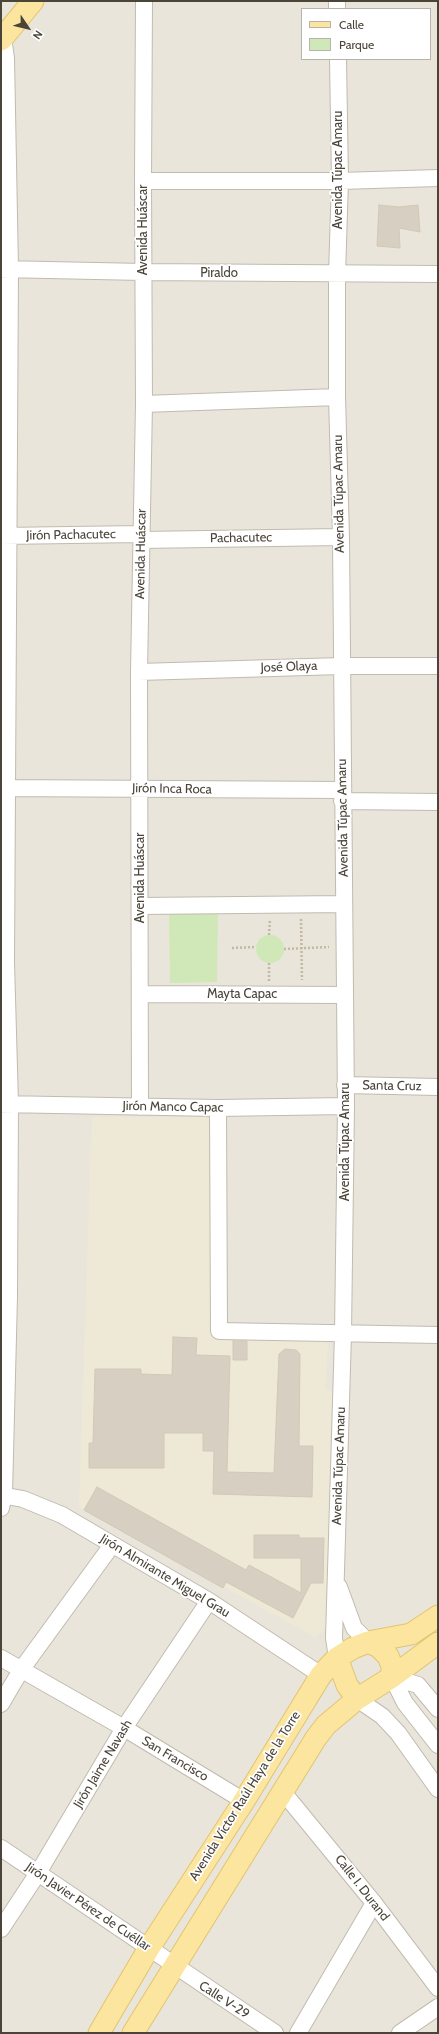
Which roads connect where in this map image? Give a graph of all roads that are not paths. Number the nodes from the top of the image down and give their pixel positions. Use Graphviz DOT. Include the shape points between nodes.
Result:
graph roads {
  1 [pos="34,1"];
  2 [pos="144,1"];
  3 [pos="2,39"];
  4 [pos="338,60"];
  5 [pos="438,178"];
  6 [pos="143,181"];
  7 [pos="340,181"];
  8 [pos="5,269"];
  9 [pos="143,272"];
  10 [pos="337,274"];
  11 [pos="438,274"];
  12 [pos="337,397"];
  13 [pos="144,404"];
  14 [pos="4,536"];
  15 [pos="341,536"];
  16 [pos="141,537"];
  17 [pos="341,666"];
  18 [pos="438,666"];
  19 [pos="139,672"];
  20 [pos="4,788"];
  21 [pos="140,788"];
  22 [pos="342,796"];
  23 [pos="438,802"];
  24 [pos="344,904"];
  25 [pos="140,906"];
  26 [pos="3,962"];
  27 [pos="140,994"];
  28 [pos="345,995"];
  29 [pos="345,1085"];
  30 [pos="438,1087"];
  31 [pos="5,1104"];
  32 [pos="346,1106"];
  33 [pos="140,1107"];
  34 [pos="218,1108"];
  35 [pos="343,1334"];
  36 [pos="438,1335"];
  37 [pos="2,1499"];
  38 [pos="112,1545"];
  39 [pos="336,1578"];
  40 [pos="209,1601"];
  41 [pos="438,1616"];
  42 [pos="368,1642"];
  43 [pos="438,1644"];
  44 [pos="1,1658"];
  45 [pos="337,1658"];
  46 [pos="21,1670"];
  47 [pos="321,1675"];
  48 [pos="392,1678"];
  49 [pos="357,1699"];
  50 [pos="1,1704"];
  51 [pos="438,1709"];
  52 [pos="124,1728"];
  53 [pos="438,1745"];
  54 [pos="438,1789"];
  55 [pos="282,1792"];
  56 [pos="244,1801"];
  57 [pos="1,1848"];
  58 [pos="38,1873"];
  59 [pos="374,1902"];
  60 [pos="1,1929"];
  61 [pos="149,1948"];
  62 [pos="174,1966"];
  63 [pos="438,1988"];
  64 [pos="438,2007"];
  65 [pos="99,2033"];
  66 [pos="133,2033"];
  67 [pos="275,2033"];
  68 [pos="298,2033"];
  69 [pos="400,2033"];
  1 -- 3 [label="main road"];
  2 -- 6 [label="street, Avenida Huáscar"];
  3 -- 8 [label="street" via="6,58"];
  4 -- 7 [label="street, Avenida Túpac Amaru"];
  5 -- 7 [label="street"];
  6 -- 7 [label="street"];
  6 -- 9 [label="street, Avenida Huáscar"];
  7 -- 10 [label="street, Avenida Túpac Amaru"];
  8 -- 9 [label="street, Piraldo"];
  8 -- 14 [label="street"];
  9 -- 10 [label="street, Piraldo"];
  9 -- 13 [label="street, Avenida Huáscar"];
  10 -- 11 [label="street, Piraldo"];
  10 -- 12 [label="street, Avenida Túpac Amaru"];
  12 -- 13 [label="street"];
  12 -- 15 [label="street, Avenida Túpac Amaru"];
  13 -- 16 [label="street, Avenida Huáscar"];
  14 -- 16 [label="street, Jirón Pachacutec"];
  14 -- 20 [label="street"];
  15 -- 16 [label="street, Pachacutec"];
  15 -- 17 [label="street, Avenida Túpac Amaru"];
  16 -- 19 [label="street, Avenida Huáscar"];
  17 -- 18 [label="street, José Olaya"];
  17 -- 19 [label="street, José Olaya"];
  17 -- 22 [label="street, Avenida Túpac Amaru"];
  19 -- 21 [label="street, Avenida Huáscar"];
  20 -- 21 [label="street, Jirón Inca Roca"];
  20 -- 26 [label="street"];
  21 -- 22 [label="street, Jirón Inca Roca"];
  21 -- 25 [label="street, Avenida Huáscar"];
  22 -- 23 [label="street, Jirón Inca Roca"];
  22 -- 24 [label="street, Avenida Túpac Amaru"];
  24 -- 25 [label="street"];
  24 -- 28 [label="street, Avenida Túpac Amaru"];
  25 -- 27 [label="street, Avenida Huáscar"];
  26 -- 31 [label="street"];
  27 -- 28 [label="street, Mayta Capac"];
  27 -- 33 [label="street, Avenida Huáscar"];
  28 -- 29 [label="street, Avenida Túpac Amaru"];
  29 -- 30 [label="street, Santa Cruz"];
  29 -- 32 [label="street, Avenida Túpac Amaru"];
  31 -- 33 [label="street, Jirón Manco Capac"];
  31 -- 37 [label="street" via="9,1296"];
  32 -- 34 [label="street, Jirón Manco Capac"];
  32 -- 35 [label="street, Avenida Túpac Amaru"];
  33 -- 34 [label="street, Jirón Manco Capac"];
  34 -- 35 [label="street" via="220,1331"];
  35 -- 36 [label="street"];
  35 -- 39 [label="street, Avenida Túpac Amaru"];
  37 -- 38 [label="street, Jirón Almirante Miguel Grau" via="44,1506"];
  38 -- 40 [label="street, Jirón Almirante Miguel Grau"];
  38 -- 46 [label="street"];
  39 -- 42 [label="street, Avenida Túpac Amaru" via="354,1628"];
  39 -- 45 [label="street, Avenida Túpac Amaru" via="334,1638"];
  40 -- 47 [label="street, Jirón Almirante Miguel Grau"];
  40 -- 52 [label="street, Jirón Jaime Navash"];
  41 -- 42 [label="main road, Avenida Víctor Raúl Haya de la Torre" via="411,1634"];
  42 -- 45 [label="main road, Avenida Víctor Raúl Haya de la Torre"];
  42 -- 48 [label="main road" via="379,1647 388,1656 392,1666"];
  43 -- 48 [label="main road"];
  44 -- 46 [label="street, San Francisco"];
  45 -- 47 [label="main road, Avenida Víctor Raúl Haya de la Torre"];
  45 -- 49 [label="main road" via="347,1685"];
  46 -- 50 [label="street"];
  46 -- 52 [label="street, San Francisco"];
  47 -- 56 [label="main road, Avenida Víctor Raúl Haya de la Torre"];
  48 -- 49 [label="main road"];
  48 -- 51 [label="street" via="418,1685"];
  48 -- 53 [label="street" via="405,1703"];
  49 -- 54 [label="street" via="382,1716 398,1733"];
  49 -- 55 [label="main road" via="326,1725"];
  52 -- 56 [label="street, San Francisco"];
  52 -- 58 [label="street, Jirón Jaime Navash"];
  55 -- 59 [label="street, Calle I. Durand"];
  55 -- 62 [label="main road"];
  56 -- 61 [label="main road, Avenida Víctor Raúl Haya de la Torre"];
  57 -- 58 [label="street, Jirón Javier Pérez de Cuéllar"];
  58 -- 60 [label="street, Jirón Jaime Navash"];
  58 -- 61 [label="street, Jirón Javier Pérez de Cuéllar"];
  59 -- 63 [label="street, Calle I. Durand"];
  59 -- 68 [label="street"];
  61 -- 62 [label="street, Jirón Javier Pérez de Cuéllar"];
  61 -- 65 [label="main road, Avenida Víctor Raúl Haya de la Torre"];
  62 -- 66 [label="main road"];
  62 -- 67 [label="street, Calle V-29"];
  64 -- 69 [label="street"];
}
